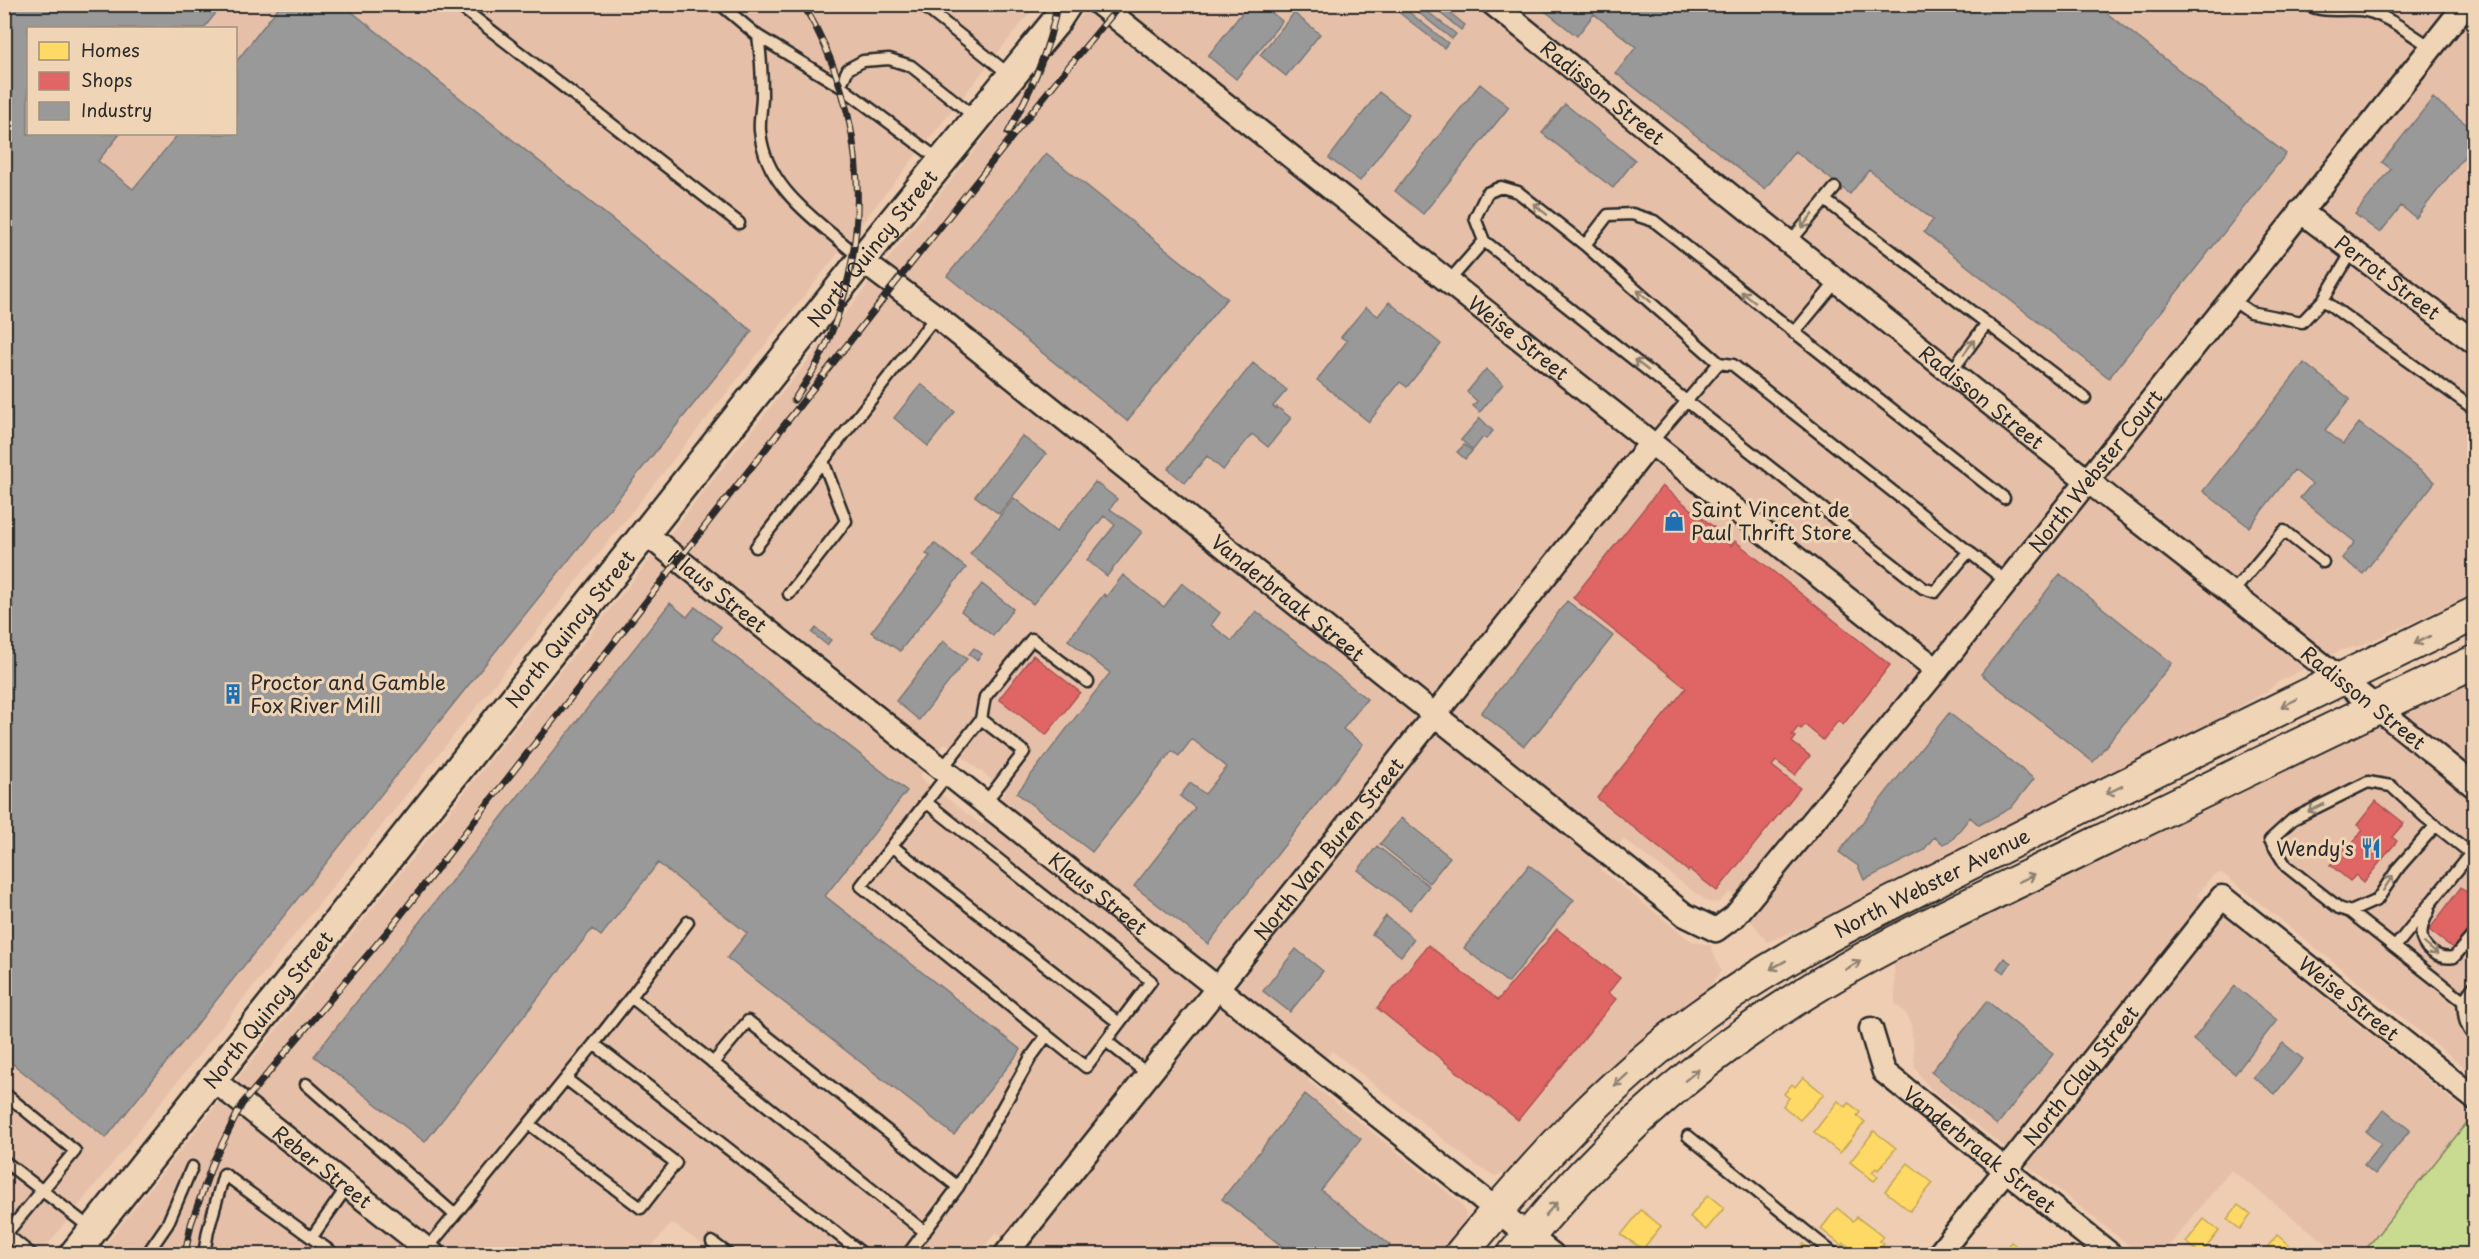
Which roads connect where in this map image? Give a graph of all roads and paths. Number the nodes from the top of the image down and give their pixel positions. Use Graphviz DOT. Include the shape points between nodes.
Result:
graph roads {
  1 [pos="457,4"];
  2 [pos="720,4"];
  3 [pos="921,4"];
  4 [pos="1067,4"];
  5 [pos="1099,4"];
  6 [pos="1493,4"];
  7 [pos="2306,4"];
  8 [pos="2466,4"];
  9 [pos="758,36"];
  10 [pos="2431,47"];
  11 [pos="1010,75"];
  12 [pos="840,87"];
  13 [pos="976,118"];
  14 [pos="941,161"];
  15 [pos="1835,188"];
  16 [pos="1825,200"];
  17 [pos="2300,211"];
  18 [pos="739,223"];
  19 [pos="1484,241"];
  20 [pos="1790,242"];
  21 [pos="1585,245"];
  22 [pos="2353,250"];
  23 [pos="862,261"];
  24 [pos="1448,282"];
  25 [pos="1836,282"];
  26 [pos="2231,298"];
  27 [pos="2323,300"];
  28 [pos="936,316"];
  29 [pos="1988,323"];
  30 [pos="1794,333"];
  31 [pos="2475,342"];
  32 [pos="1719,363"];
  33 [pos="1951,372"];
  34 [pos="2085,398"];
  35 [pos="1687,401"];
  36 [pos="2475,409"];
  37 [pos="1651,443"];
  38 [pos="823,461"];
  39 [pos="2087,481"];
  40 [pos="2004,498"];
  41 [pos="645,533"];
  42 [pos="756,547"];
  43 [pos="1969,551"];
  44 [pos="2323,562"];
  45 [pos="2007,582"];
  46 [pos="2232,593"];
  47 [pos="789,594"];
  48 [pos="2475,614"];
  49 [pos="2475,663"];
  50 [pos="1937,670"];
  51 [pos="2342,677"];
  52 [pos="1088,682"];
  53 [pos="2377,706"];
  54 [pos="1434,715"];
  55 [pos="981,719"];
  56 [pos="945,771"];
  57 [pos="2475,786"];
  58 [pos="926,802"];
  59 [pos="985,803"];
  60 [pos="2436,825"];
  61 [pos="892,846"];
  62 [pos="2473,854"];
  63 [pos="2222,897"];
  64 [pos="2433,898"];
  65 [pos="2350,912"];
  66 [pos="688,922"];
  67 [pos="1716,930"];
  68 [pos="2475,934"];
  69 [pos="2395,947"];
  70 [pos="2475,987"];
  71 [pos="1218,988"];
  72 [pos="631,997"];
  73 [pos="2463,1001"];
  74 [pos="1119,1023"];
  75 [pos="1871,1029"];
  76 [pos="1047,1035"];
  77 [pos="2475,1036"];
  78 [pos="1106,1041"];
  79 [pos="594,1044"];
  80 [pos="713,1063"];
  81 [pos="1149,1075"];
  82 [pos="212,1079"];
  83 [pos="566,1079"];
  84 [pos="306,1084"];
  85 [pos="4,1093"];
  86 [pos="2475,1098"];
  87 [pos="529,1124"];
  88 [pos="1688,1136"];
  89 [pos="4,1161"];
  90 [pos="192,1167"];
  91 [pos="2006,1170"];
  92 [pos="347,1187"];
  93 [pos="958,1187"];
  94 [pos="43,1191"];
  95 [pos="1497,1211"];
  96 [pos="455,1215"];
  97 [pos="925,1232"];
  98 [pos="5,1234"];
  99 [pos="312,1237"];
  100 [pos="712,1242"];
  101 [pos="88,1245"];
  102 [pos="1531,1248"];
  103 [pos="430,1252"];
  104 [pos="31,1254"];
  105 [pos="147,1254"];
  106 [pos="204,1254"];
  107 [pos="334,1254"];
  108 [pos="728,1254"];
  109 [pos="862,1254"];
  110 [pos="908,1254"];
  111 [pos="1006,1254"];
  112 [pos="1461,1254"];
  113 [pos="1834,1254"];
  114 [pos="1939,1254"];
  115 [pos="2110,1254"];
  1 -- 18 [label="lane"];
  2 -- 9 [label="lane"];
  3 -- 11 [label="lane"];
  4 -- 11 [label="street, North Quincy Street"];
  5 -- 24 [label="street, Weise Street"];
  6 -- 20 [label="street, Radisson Street"];
  7 -- 10 [label="lane" via="2330,12 2366,11 2396,24"];
  8 -- 10 [label="street, North Webster Court"];
  9 -- 12 [label="lane"];
  9 -- 23 [label="lane" via="762,60 760,130 771,172 785,193"];
  10 -- 17 [label="street, North Webster Court"];
  11 -- 13 [label="street, North Quincy Street"];
  12 -- 13 [label="lane" via="848,69 863,61 889,59 911,66"];
  12 -- 14 [label="lane"];
  13 -- 14 [label="street, North Quincy Street"];
  14 -- 23 [label="street, North Quincy Street"];
  15 -- 16 [label="lane"];
  16 -- 20 [label="lane, one-way"];
  16 -- 29 [label="lane"];
  17 -- 22 [label="street, Perrot Street"];
  17 -- 26 [label="street, North Webster Court"];
  21 -- 19 [label="lane, one-way" via="1518,192 1501,187 1487,193 1475,218"];
  19 -- 24 [label="lane"];
  35 -- 19 [label="lane, one-way"];
  20 -- 25 [label="street, Radisson Street"];
  30 -- 21 [label="lane, one-way" via="1654,221 1632,214 1608,215"];
  32 -- 21 [label="lane, one-way"];
  22 -- 27 [label="lane"];
  22 -- 31 [label="street, Perrot Street"];
  23 -- 28 [label="street, Vanderbraak Street"];
  23 -- 41 [label="street, North Quincy Street"];
  24 -- 37 [label="street, Weise Street"];
  25 -- 30 [label="lane"];
  25 -- 33 [label="street, Radisson Street"];
  26 -- 27 [label="lane" via="2250,312 2302,322"];
  26 -- 39 [label="street, North Webster Court"];
  27 -- 36 [label="lane"];
  28 -- 38 [label="lane"];
  28 -- 54 [label="street, Vanderbraak Street"];
  33 -- 29 [label="lane, one-way"];
  29 -- 34 [label="lane"];
  30 -- 40 [label="lane"];
  32 -- 35 [label="lane"];
  32 -- 43 [label="lane" via="1732,365"];
  33 -- 39 [label="street, Radisson Street"];
  35 -- 37 [label="lane"];
  35 -- 43 [label="lane" via="1923,588 1935,592"];
  37 -- 50 [label="street, Weise Street"];
  37 -- 54 [label="street, North Van Buren Street"];
  38 -- 42 [label="lane"];
  38 -- 47 [label="lane" via="846,521"];
  39 -- 45 [label="street, North Webster Court"];
  39 -- 46 [label="street, Radisson Street"];
  41 -- 56 [label="street, Klaus Street"];
  41 -- 82 [label="street, North Quincy Street"];
  43 -- 45 [label="lane"];
  44 -- 46 [label="lane" via="2284,531"];
  45 -- 50 [label="street, North Webster Court"];
  46 -- 51 [label="street, Radisson Street"];
  48 -- 51 [label="main road, North Webster Avenue, one-way"];
  49 -- 53 [label="main road, North Webster Avenue"];
  50 -- 67 [label="street, North Webster Court" via="1735,916"];
  51 -- 53 [label="street, Radisson Street"];
  51 -- 95 [label="main road, North Webster Avenue, one-way" via="1896,901 1752,980 1696,1018 1616,1084 1539,1161"];
  52 -- 55 [label="lane" via="1032,639 985,697"];
  53 -- 57 [label="street, Radisson Street"];
  102 -- 53 [label="main road, North Webster Avenue, one-way" via="1598,1158 1725,1048 1809,990 1907,936"];
  54 -- 67 [label="street, Vanderbraak Street" via="1685,915"];
  54 -- 71 [label="street, North Van Buren Street"];
  55 -- 56 [label="lane"];
  55 -- 59 [label="lane" via="1024,752"];
  56 -- 58 [label="lane"];
  56 -- 59 [label="street, Klaus Street"];
  58 -- 61 [label="lane"];
  58 -- 74 [label="lane" via="1151,981"];
  59 -- 71 [label="street, Klaus Street"];
  60 -- 62 [label="lane"];
  65 -- 60 [label="lane, one-way" via="2377,900 2399,867"];
  60 -- 65 [label="lane, one-way" via="2391,786 2368,782 2292,819 2270,840 2286,866 2339,908"];
  61 -- 74 [label="lane"];
  61 -- 76 [label="lane" via="861,886"];
  62 -- 64 [label="lane"];
  63 -- 86 [label="street, Weise Street"];
  63 -- 91 [label="street, North Clay Street"];
  64 -- 68 [label="lane, one-way" via="2421,928 2422,941 2432,953 2445,959 2454,957"];
  64 -- 69 [label="lane"];
  65 -- 69 [label="lane"];
  66 -- 72 [label="lane"];
  69 -- 73 [label="lane"];
  70 -- 73 [label="lane"];
  71 -- 81 [label="street, North Van Buren Street"];
  71 -- 95 [label="street, Klaus Street"];
  72 -- 79 [label="lane"];
  72 -- 80 [label="lane"];
  73 -- 77 [label="lane" via="2464,1018"];
  74 -- 78 [label="lane"];
  75 -- 91 [label="street, Vanderbraak Street" via="1884,1072"];
  76 -- 78 [label="lane" via="1086,1067"];
  76 -- 93 [label="lane"];
  78 -- 81 [label="lane"];
  79 -- 83 [label="lane"];
  79 -- 109 [label="lane"];
  80 -- 93 [label="lane" via="748,1021"];
  80 -- 97 [label="lane"];
  81 -- 111 [label="street, North Van Buren Street"];
  82 -- 92 [label="street, Reber Street"];
  82 -- 101 [label="street, North Quincy Street"];
  83 -- 87 [label="lane"];
  83 -- 87 [label="lane" via="676,1163 641,1208"];
  84 -- 96 [label="lane"];
  85 -- 94 [label="lane" via="75,1151"];
  87 -- 96 [label="lane"];
  88 -- 113 [label="lane"];
  89 -- 94 [label="lane"];
  90 -- 105 [label="lane" via="167,1225"];
  91 -- 114 [label="street, North Clay Street"];
  91 -- 115 [label="street, Vanderbraak Street"];
  92 -- 99 [label="lane"];
  92 -- 103 [label="street, Reber Street"];
  93 -- 97 [label="lane"];
  94 -- 98 [label="lane"];
  94 -- 101 [label="lane"];
  95 -- 102 [label="street, Klaus Street"];
  95 -- 112 [label="main road, North Webster Avenue"];
  96 -- 103 [label="lane"];
  97 -- 110 [label="lane"];
  98 -- 104 [label="lane"];
  99 -- 106 [label="lane" via="224,1174"];
  99 -- 107 [label="lane"];
  100 -- 108 [label="lane"];
}
